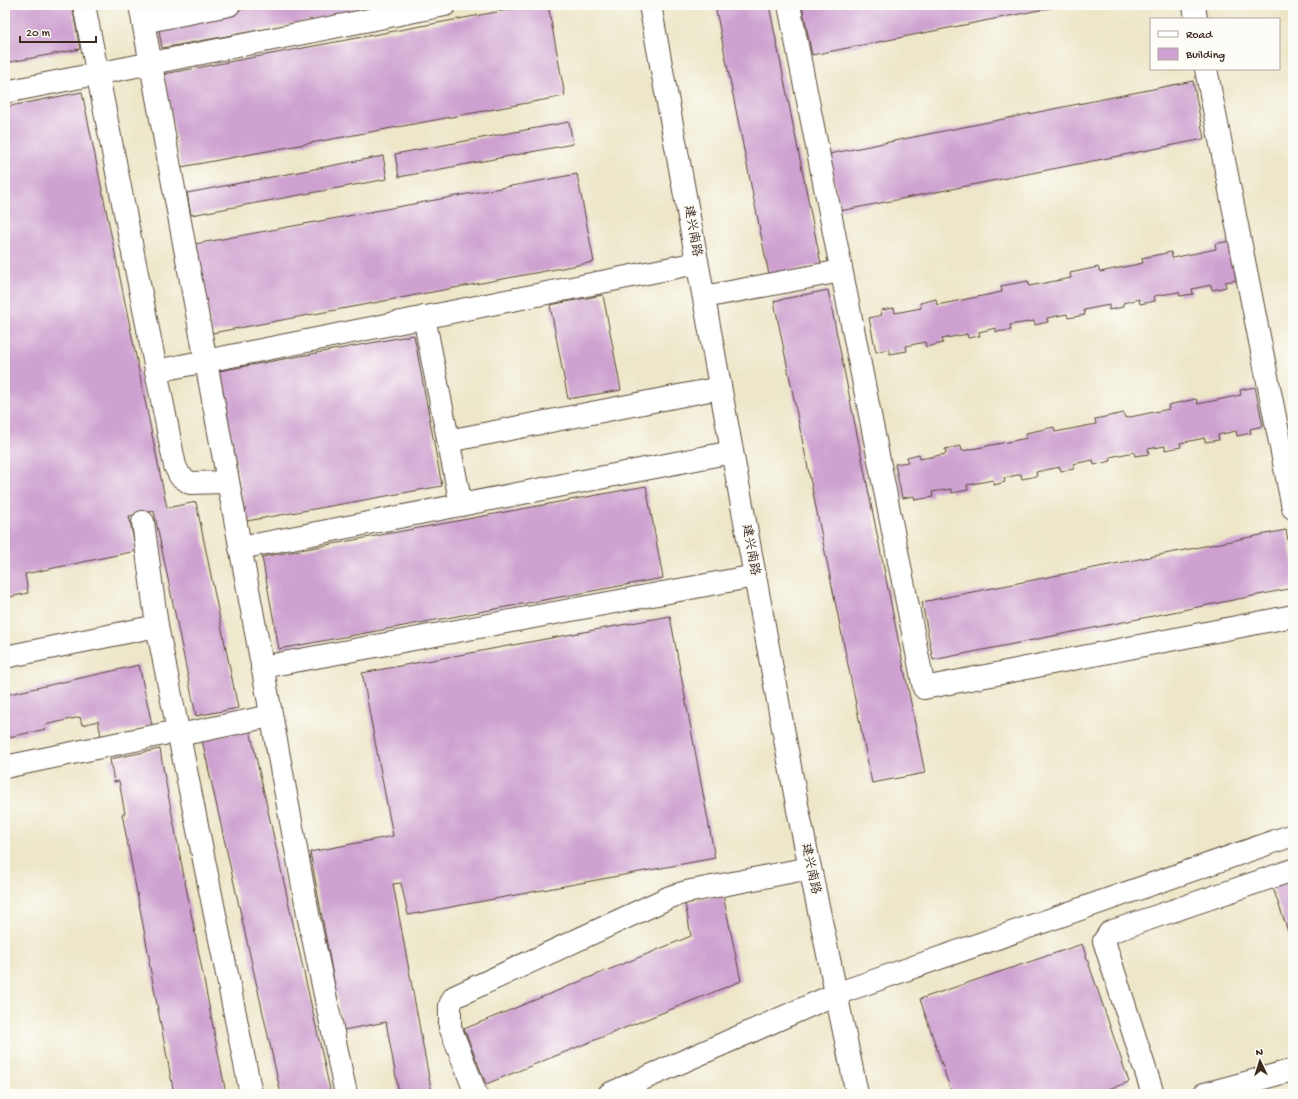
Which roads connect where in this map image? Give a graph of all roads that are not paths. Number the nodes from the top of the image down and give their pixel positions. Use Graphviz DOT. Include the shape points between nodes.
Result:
graph roads {
  1 [pos="84,5"];
  2 [pos="229,5"];
  3 [pos="445,5"];
  4 [pos="650,5"];
  5 [pos="789,5"];
  6 [pos="1194,5"];
  7 [pos="141,14"];
  8 [pos="1196,18"];
  9 [pos="150,63"];
  10 [pos="1206,70"];
  11 [pos="98,74"];
  12 [pos="5,92"];
  13 [pos="698,264"];
  14 [pos="842,271"];
  15 [pos="704,298"];
  16 [pos="424,318"];
  17 [pos="206,361"];
  18 [pos="156,371"];
  19 [pos="720,388"];
  20 [pos="448,441"];
  21 [pos="732,452"];
  22 [pos="228,482"];
  23 [pos="461,505"];
  24 [pos="1293,508"];
  25 [pos="143,522"];
  26 [pos="240,548"];
  27 [pos="755,576"];
  28 [pos="1293,616"];
  29 [pos="157,626"];
  30 [pos="5,655"];
  31 [pos="262,667"];
  32 [pos="271,716"];
  33 [pos="179,733"];
  34 [pos="5,767"];
  35 [pos="1293,835"];
  36 [pos="810,868"];
  37 [pos="1293,870"];
  38 [pos="836,994"];
  39 [pos="1293,1070"];
  40 [pos="251,1094"];
  41 [pos="346,1094"];
  42 [pos="476,1094"];
  43 [pos="609,1094"];
  44 [pos="857,1094"];
  45 [pos="1153,1094"];
  46 [pos="1204,1094"];
  1 -- 11 [label="street"];
  2 -- 7 [label="street"];
  3 -- 9 [label="street"];
  4 -- 13 [label="street, 建兴南路"];
  5 -- 14 [label="street"];
  6 -- 8 [label="street"];
  7 -- 9 [label="street"];
  9 -- 11 [label="street"];
  9 -- 17 [label="street"];
  10 -- 24 [label="street"];
  11 -- 12 [label="street"];
  11 -- 18 [label="street"];
  13 -- 15 [label="street, 建兴南路"];
  13 -- 16 [label="street"];
  14 -- 15 [label="street"];
  14 -- 28 [label="street" via="924,688"];
  15 -- 19 [label="street, 建兴南路"];
  16 -- 17 [label="street"];
  16 -- 20 [label="street"];
  17 -- 18 [label="street"];
  17 -- 22 [label="street"];
  18 -- 22 [label="street" via="175,466 180,476 190,483"];
  19 -- 20 [label="street"];
  19 -- 21 [label="street, 建兴南路"];
  20 -- 23 [label="street"];
  21 -- 23 [label="street"];
  21 -- 27 [label="street, 建兴南路"];
  22 -- 26 [label="street"];
  23 -- 26 [label="street"];
  25 -- 29 [label="street"];
  26 -- 31 [label="street"];
  27 -- 31 [label="street"];
  27 -- 36 [label="street, 建兴南路"];
  29 -- 30 [label="street"];
  29 -- 33 [label="street"];
  31 -- 32 [label="street"];
  32 -- 33 [label="street"];
  32 -- 41 [label="street" via="309,919"];
  33 -- 34 [label="street"];
  33 -- 40 [label="street"];
  35 -- 38 [label="street"];
  36 -- 38 [label="street, 建兴南路"];
  36 -- 42 [label="street" via="670,897 454,996 450,1005 450,1027"];
  37 -- 45 [label="street" via="1110,932 1104,941"];
  38 -- 43 [label="street"];
  38 -- 44 [label="street, 建兴南路"];
  39 -- 46 [label="street"];
}
